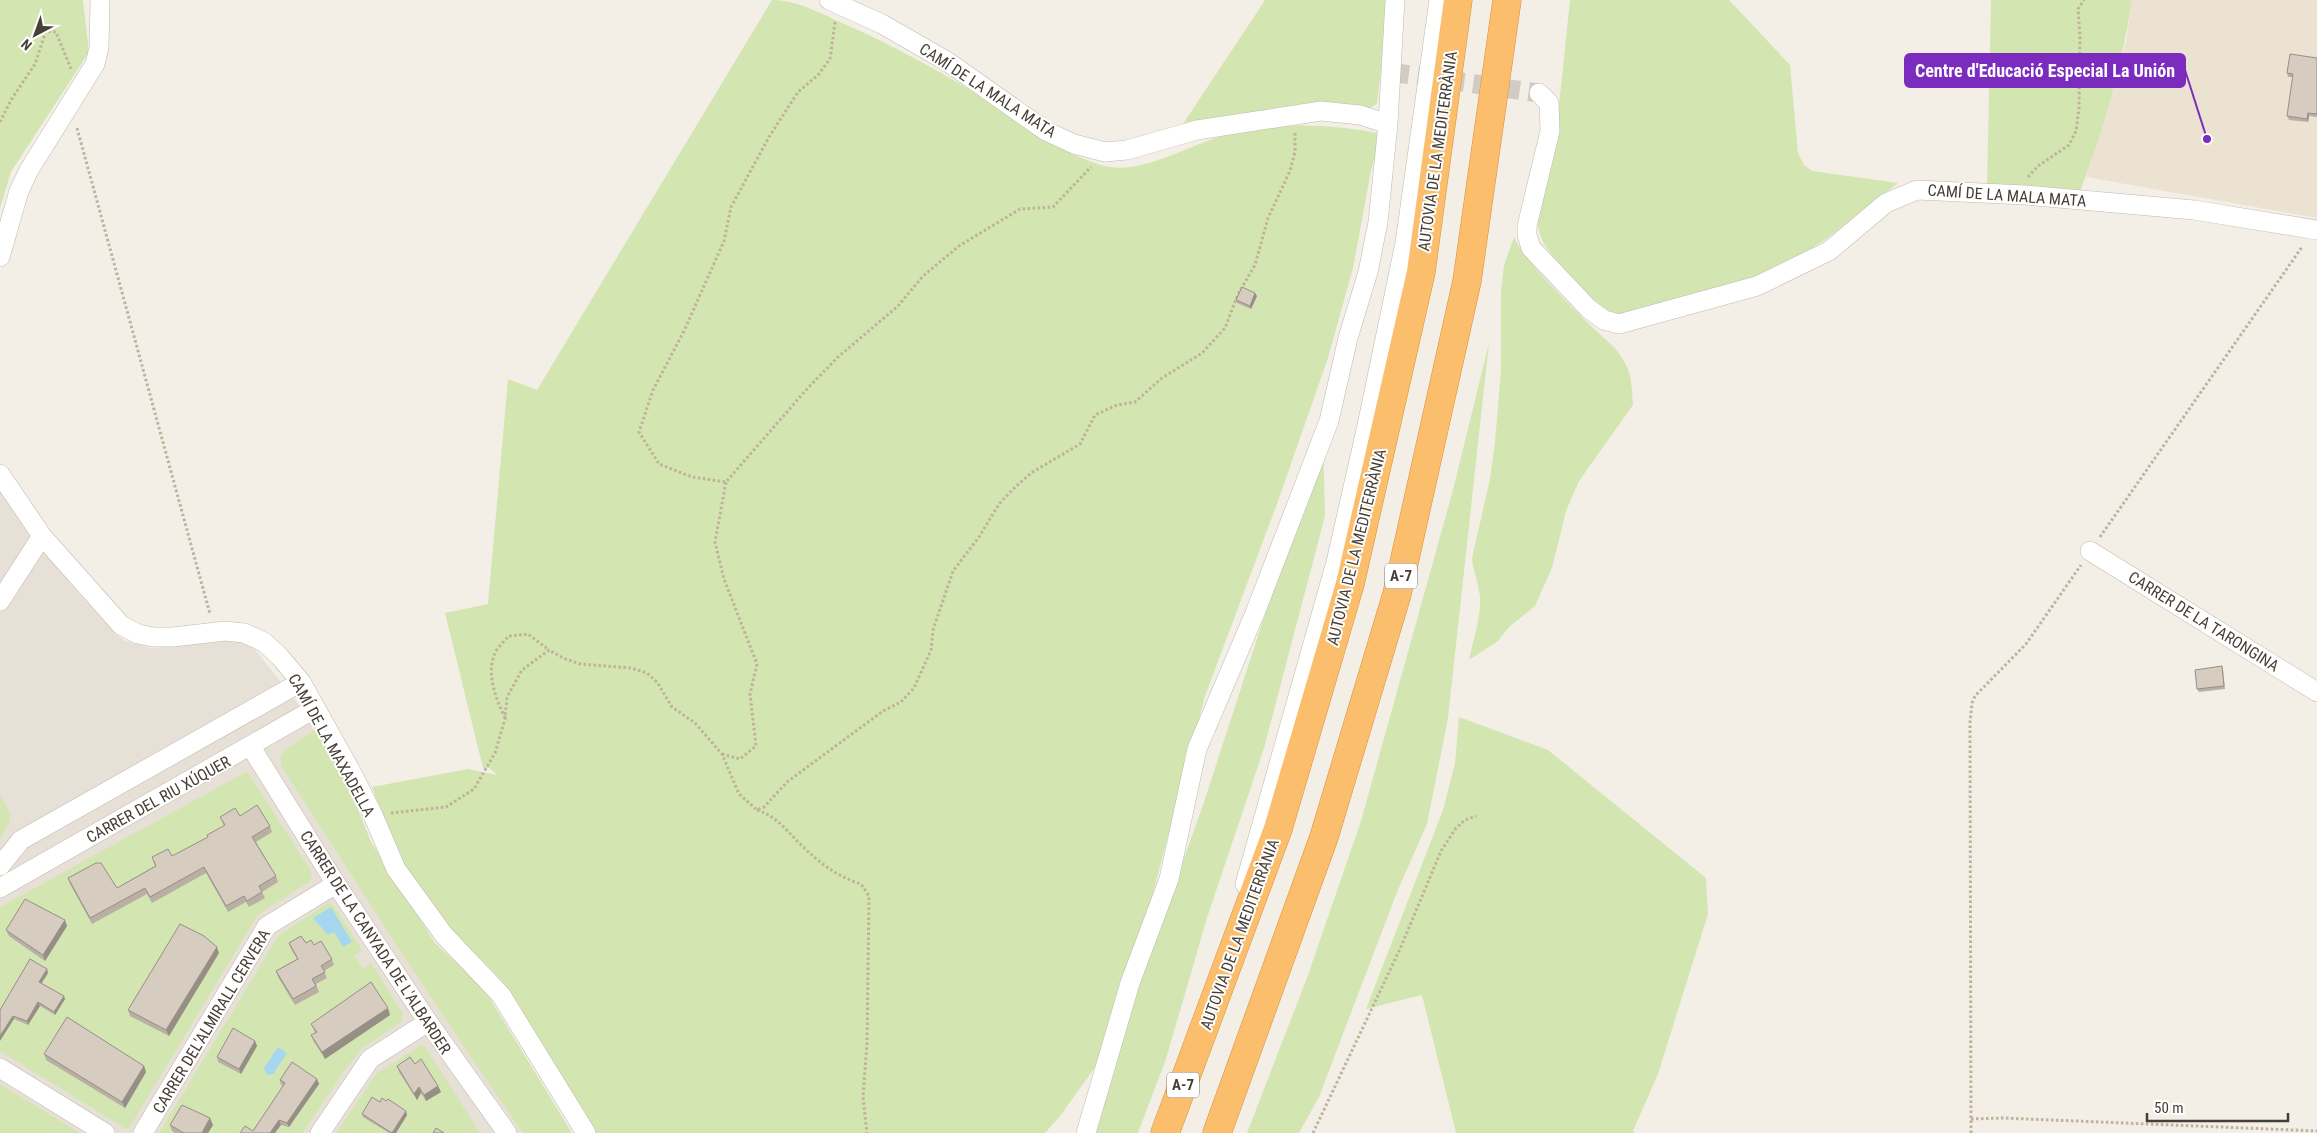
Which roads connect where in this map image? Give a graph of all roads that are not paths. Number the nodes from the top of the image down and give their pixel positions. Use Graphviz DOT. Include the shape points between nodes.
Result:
graph roads {
  1 [pos="100,0"];
  2 [pos="1395,0"];
  3 [pos="1439,0"];
  4 [pos="1458,0"];
  5 [pos="1507,0"];
  6 [pos="1515,0"];
  7 [pos="833,2"];
  8 [pos="1539,94"];
  9 [pos="1388,124"];
  10 [pos="1487,139"];
  11 [pos="2315,229"];
  12 [pos="0,257"];
  13 [pos="0,474"];
  14 [pos="42,536"];
  15 [pos="2090,551"];
  16 [pos="0,601"];
  17 [pos="301,682"];
  18 [pos="2317,692"];
  19 [pos="316,708"];
  20 [pos="251,747"];
  21 [pos="0,866"];
  22 [pos="336,884"];
  23 [pos="0,888"];
  24 [pos="428,1022"];
  25 [pos="1201,1037"];
  26 [pos="0,1068"];
  27 [pos="504,1132"];
  28 [pos="105,1133"];
  29 [pos="143,1133"];
  30 [pos="320,1133"];
  31 [pos="586,1133"];
  32 [pos="1086,1133"];
  33 [pos="1165,1133"];
  34 [pos="1217,1133"];
  1 -- 12 [label="street" via="99,48 95,64 29,170 19,191"];
  2 -- 9 [label="street"];
  3 -- 25 [label="street" via="1405,243 1336,562"];
  4 -- 25 [label="highway, AUTOVIA DE LA MEDITERRÀNIA / A-7" via="1420,272 1350,584 1278,829"];
  5 -- 10 [label="highway, A-7"];
  6 -- 10 [label="street"];
  7 -- 9 [label="street, CAMÍ DE LA MALA MATA" via="882,24 948,62 1046,131 1074,144 1106,152 1127,150 1197,130 1321,111 1360,115"];
  8 -- 11 [label="street, CAMÍ DE LA MALA MATA" via="1549,103 1550,131 1527,226 1531,248 1589,309 1604,320 1619,324 1757,286 1829,251 1886,203 1917,190 2025,195 2194,210"];
  9 -- 32 [label="street" via="1378,222 1329,422 1255,613 1197,749 1169,880 1130,984"];
  10 -- 34 [label="highway, A-7" via="1467,281 1397,594 1324,837"];
  13 -- 14 [label="street, CAMÍ DE LA MAXADELLA"];
  14 -- 16 [label="street"];
  14 -- 17 [label="street, CAMÍ DE LA MAXADELLA" via="121,625 138,634 154,637 244,633 264,642"];
  15 -- 18 [label="street, CARRER DE LA TARONGINA"];
  17 -- 19 [label="street, CAMÍ DE LA MAXADELLA"];
  17 -- 21 [label="street, CARRER DEL RIU XÚQUER" via="21,840"];
  19 -- 20 [label="street, CARRER DEL RIU XÚQUER"];
  19 -- 31 [label="street, CAMÍ DE LA MAXADELLA" via="373,815 396,869 444,935 501,995"];
  20 -- 22 [label="street, CARRER DE LA CANYADA DE L'ALBARDER"];
  20 -- 23 [label="street, CARRER DEL RIU XÚQUER"];
  22 -- 24 [label="street, CARRER DE LA CANYADA DE L'ALBARDER"];
  22 -- 29 [label="street, CARRER DEL'ALMIRALL CERVERA" via="267,926"];
  24 -- 27 [label="street, CARRER DE LA CANYADA DE L'ALBARDER"];
  24 -- 30 [label="street" via="370,1059"];
  25 -- 33 [label="highway, AUTOVIA DE LA MEDITERRÀNIA / A-7"];
  26 -- 28 [label="street"];
}
